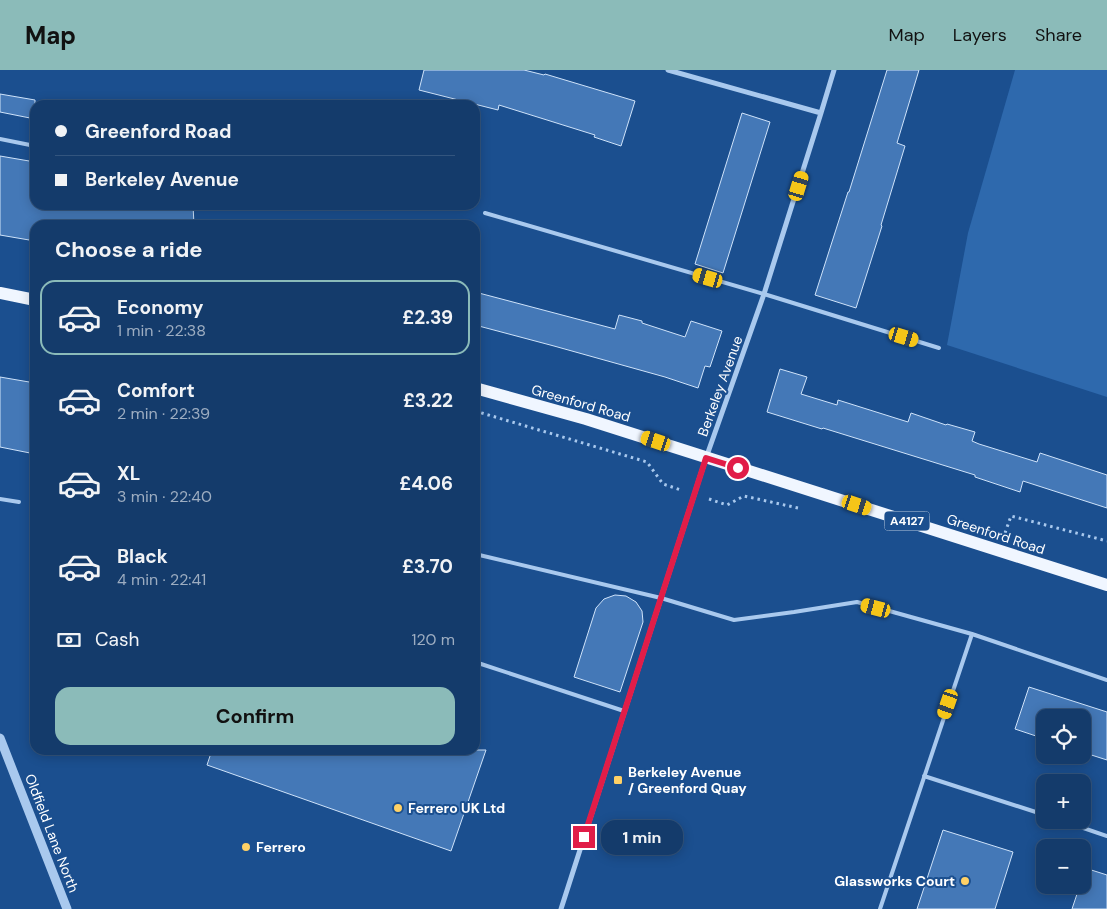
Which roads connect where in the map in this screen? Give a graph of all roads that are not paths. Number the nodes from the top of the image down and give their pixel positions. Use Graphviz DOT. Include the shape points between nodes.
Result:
graph roads {
  1 [pos="668,70"];
  2 [pos="834,70"];
  3 [pos="821,113"];
  4 [pos="0,139"];
  5 [pos="30,145"];
  6 [pos="484,213"];
  7 [pos="0,293"];
  8 [pos="764,294"];
  9 [pos="30,299"];
  10 [pos="939,348"];
  11 [pos="480,389"];
  12 [pos="706,458"];
  13 [pos="0,499"];
  14 [pos="19,502"];
  15 [pos="480,555"];
  16 [pos="1107,584"];
  17 [pos="661,598"];
  18 [pos="972,634"];
  19 [pos="480,664"];
  20 [pos="1107,680"];
  21 [pos="624,711"];
  22 [pos="0,738"];
  23 [pos="924,776"];
  24 [pos="1036,812"];
  25 [pos="1086,829"];
  26 [pos="1107,836"];
  27 [pos="67,909"];
  28 [pos="561,909"];
  29 [pos="880,909"];
  1 -- 3 [label="street"];
  2 -- 3 [label="street, Berkeley Avenue"];
  3 -- 8 [label="street, Berkeley Avenue"];
  4 -- 5 [label="lane"];
  6 -- 8 [label="lane"];
  7 -- 9 [label="main road"];
  8 -- 10 [label="lane"];
  8 -- 12 [label="street, Berkeley Avenue"];
  11 -- 12 [label="main road, Greenford Road / A4127"];
  12 -- 16 [label="main road, Greenford Road / A4127"];
  12 -- 17 [label="street, Berkeley Avenue"];
  13 -- 14 [label="lane"];
  15 -- 17 [label="lane"];
  17 -- 18 [label="lane" via="734,620 857,602"];
  17 -- 21 [label="street, Berkeley Avenue"];
  18 -- 20 [label="lane"];
  18 -- 23 [label="lane"];
  19 -- 21 [label="lane"];
  21 -- 28 [label="street, Berkeley Avenue"];
  22 -- 27 [label="street, Oldfield Lane North"];
  23 -- 24 [label="lane"];
  23 -- 29 [label="lane"];
  25 -- 26 [label="lane"];
}
